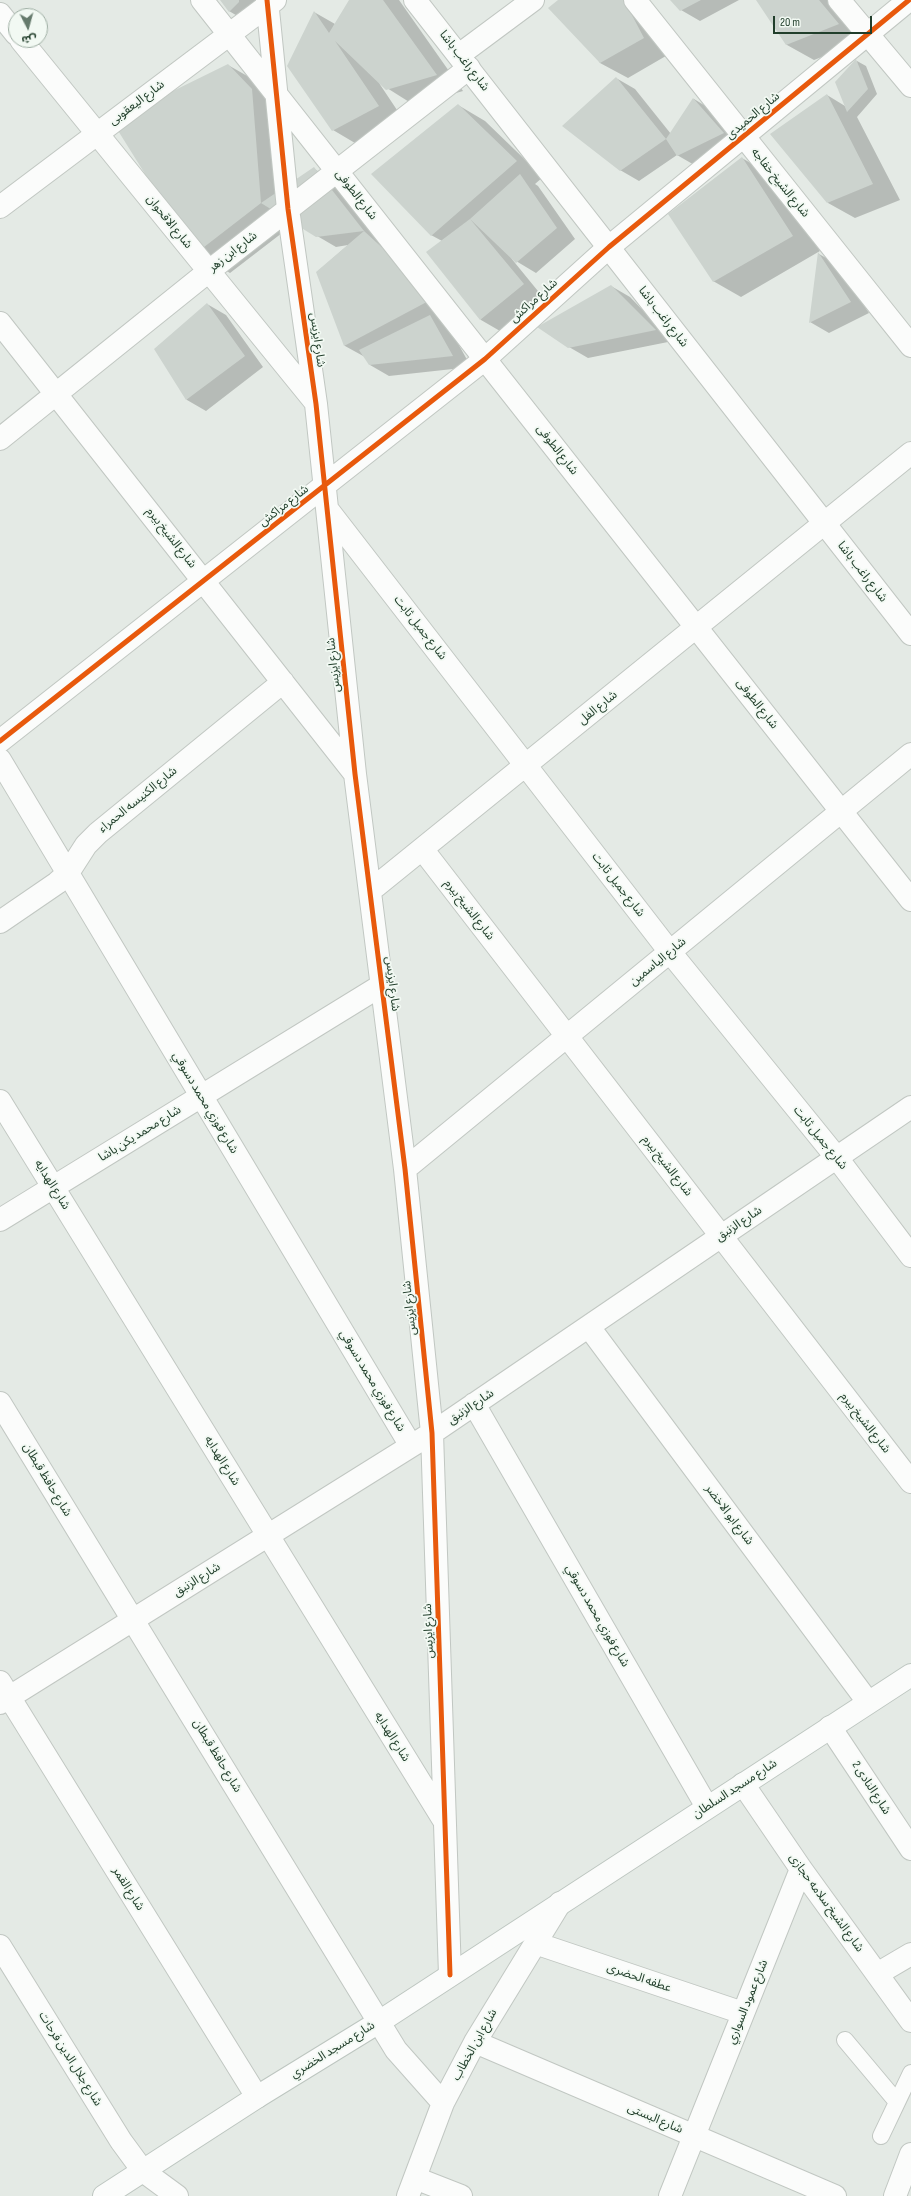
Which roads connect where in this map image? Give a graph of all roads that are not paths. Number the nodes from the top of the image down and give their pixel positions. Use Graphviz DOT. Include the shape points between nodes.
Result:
graph roads {
  1 [pos="202,0"];
  2 [pos="415,0"];
  3 [pos="533,0"];
  4 [pos="635,0"];
  5 [pos="839,0"];
  6 [pos="909,0"];
  7 [pos="270,2"];
  8 [pos="0,14"];
  9 [pos="8,24"];
  10 [pos="229,34"];
  11 [pos="868,34"];
  12 [pos="28,48"];
  13 [pos="464,62"];
  14 [pos="911,86"];
  15 [pos="277,94"];
  16 [pos="97,133"];
  17 [pos="744,136"];
  18 [pos="337,171"];
  19 [pos="0,207"];
  20 [pos="288,209"];
  21 [pos="609,247"];
  22 [pos="209,271"];
  23 [pos="0,322"];
  24 [pos="911,346"];
  25 [pos="485,359"];
  26 [pos="57,393"];
  27 [pos="316,404"];
  28 [pos="0,439"];
  29 [pos="911,454"];
  30 [pos="325,486"];
  31 [pos="328,510"];
  32 [pos="824,523"];
  33 [pos="204,581"];
  34 [pos="697,628"];
  35 [pos="911,634"];
  36 [pos="282,682"];
  37 [pos="0,741"];
  38 [pos="911,754"];
  39 [pos="0,760"];
  40 [pos="526,766"];
  41 [pos="355,774"];
  42 [pos="841,811"];
  43 [pos="423,850"];
  44 [pos="68,874"];
  45 [pos="370,891"];
  46 [pos="911,900"];
  47 [pos="0,922"];
  48 [pos="670,952"];
  49 [pos="382,985"];
  50 [pos="567,1036"];
  51 [pos="201,1096"];
  52 [pos="0,1101"];
  53 [pos="911,1107"];
  54 [pos="837,1158"];
  55 [pos="405,1169"];
  56 [pos="53,1188"];
  57 [pos="0,1220"];
  58 [pos="721,1237"];
  59 [pos="911,1256"];
  60 [pos="589,1327"];
  61 [pos="0,1403"];
  62 [pos="474,1404"];
  63 [pos="432,1433"];
  64 [pos="411,1446"];
  65 [pos="911,1482"];
  66 [pos="268,1536"];
  67 [pos="133,1620"];
  68 [pos="911,1675"];
  69 [pos="3,1694"];
  70 [pos="868,1702"];
  71 [pos="830,1727"];
  72 [pos="743,1784"];
  73 [pos="707,1807"];
  74 [pos="443,1820"];
  75 [pos="911,1849"];
  76 [pos="801,1869"];
  77 [pos="560,1903"];
  78 [pos="535,1943"];
  79 [pos="0,1946"];
  80 [pos="911,1954"];
  81 [pos="877,1974"];
  82 [pos="450,1975"];
  83 [pos="743,2013"];
  84 [pos="911,2021"];
  85 [pos="379,2022"];
  86 [pos="845,2040"];
  87 [pos="475,2042"];
  88 [pos="911,2073"];
  89 [pos="257,2096"];
  90 [pos="897,2102"];
  91 [pos="443,2103"];
  92 [pos="694,2136"];
  93 [pos="881,2136"];
  94 [pos="911,2154"];
  95 [pos="143,2171"];
  96 [pos="411,2187"];
  97 [pos="104,2196"];
  98 [pos="177,2196"];
  99 [pos="462,2196"];
  100 [pos="670,2196"];
  101 [pos="835,2196"];
  102 [pos="895,2196"];
  1 -- 10 [label="street, شارع الطوفى"];
  2 -- 13 [label="street, شارع راغب باشا"];
  3 -- 13 [label="street, شارع ابن زهر"];
  4 -- 17 [label="street, شارع الشيخ خفاجه"];
  5 -- 11 [label="street"];
  6 -- 11 [label="street, شارع الحميدى"];
  7 -- 10 [label="street, شارع اليعقوبى"];
  7 -- 15 [label="street, شارع ايزيس"];
  8 -- 9 [label="street"];
  10 -- 15 [label="street, شارع الطوفى"];
  10 -- 16 [label="street, شارع اليعقوبى"];
  11 -- 14 [label="street"];
  11 -- 17 [label="street, شارع الحميدى"];
  12 -- 16 [label="street, شارع الاقحوان"];
  13 -- 18 [label="street, شارع ابن زهر"];
  13 -- 21 [label="street, شارع راغب باشا"];
  15 -- 18 [label="street, شارع الطوفى"];
  15 -- 20 [label="street, شارع ايزيس"];
  16 -- 19 [label="street, شارع اليعقوبى"];
  16 -- 22 [label="street, شارع الاقحوان"];
  17 -- 21 [label="street, شارع الحميدى"];
  17 -- 24 [label="street, شارع الشيخ خفاجه"];
  18 -- 20 [label="street, شارع ابن زهر"];
  18 -- 25 [label="street, شارع الطوفى"];
  20 -- 22 [label="street, شارع ابن زهر"];
  20 -- 27 [label="street, شارع ايزيس"];
  21 -- 25 [label="street, شارع مراكش"];
  21 -- 32 [label="street, شارع راغب باشا"];
  22 -- 26 [label="street, شارع ابن زهر"];
  22 -- 27 [label="street, شارع الاقحوان"];
  23 -- 26 [label="street, شارع الشيخ بيرم"];
  25 -- 30 [label="street, شارع مراكش"];
  25 -- 34 [label="street, شارع الطوفى"];
  26 -- 28 [label="street, شارع ابن زهر"];
  26 -- 33 [label="street, شارع الشيخ بيرم"];
  27 -- 30 [label="street, شارع ايزيس"];
  29 -- 32 [label="street, شارع الفل"];
  30 -- 31 [label="street, شارع ايزيس"];
  30 -- 33 [label="street, شارع مراكش"];
  31 -- 40 [label="street, شارع جميل ثابت"];
  31 -- 41 [label="street, شارع ايزيس"];
  32 -- 34 [label="street, شارع الفل"];
  32 -- 35 [label="street, شارع راغب باشا"];
  33 -- 36 [label="street, شارع الشيخ بيرم"];
  33 -- 37 [label="street, شارع مراكش"];
  34 -- 40 [label="street, شارع الفل"];
  34 -- 42 [label="street, شارع الطوفى"];
  36 -- 41 [label="street, شارع الشيخ بيرم"];
  36 -- 44 [label="street, شارع الكنيسه الحمراء" via="98,833 76,858"];
  38 -- 42 [label="street, شارع الياسمين"];
  39 -- 44 [label="street, شارع فوزي محمد دسوقي"];
  40 -- 43 [label="street, شارع الفل"];
  40 -- 48 [label="street, شارع جميل ثابت"];
  41 -- 45 [label="street, شارع ايزيس"];
  42 -- 46 [label="street, شارع الطوفى"];
  42 -- 48 [label="street, شارع الياسمين"];
  43 -- 45 [label="street, شارع الفل"];
  43 -- 50 [label="street, شارع الشيخ بيرم"];
  44 -- 47 [label="street, شارع الكنيسه الحمراء"];
  44 -- 51 [label="street, شارع فوزي محمد دسوقي"];
  45 -- 49 [label="street, شارع ايزيس"];
  48 -- 50 [label="street, شارع الياسمين"];
  48 -- 54 [label="street, شارع جميل ثابت"];
  49 -- 51 [label="street, شارع محمد يكن باشا"];
  49 -- 55 [label="street, شارع ايزيس"];
  50 -- 55 [label="street, شارع الياسمين"];
  50 -- 58 [label="street, شارع الشيخ بيرم"];
  51 -- 56 [label="street, شارع محمد يكن باشا"];
  51 -- 64 [label="street, شارع فوزي محمد دسوقي"];
  52 -- 56 [label="street, شارع الهدايه"];
  53 -- 54 [label="street, شارع الزنبق"];
  54 -- 58 [label="street, شارع الزنبق"];
  54 -- 59 [label="street, شارع جميل ثابت"];
  55 -- 63 [label="street, شارع ايزيس"];
  56 -- 57 [label="street, شارع محمد يكن باشا"];
  56 -- 66 [label="street, شارع الهدايه"];
  58 -- 60 [label="street, شارع الزنبق"];
  58 -- 65 [label="street, شارع الشيخ بيرم"];
  60 -- 62 [label="street, شارع الزنبق"];
  60 -- 70 [label="street, شارع ابو الاخضر"];
  61 -- 67 [label="street, شارع حافظ قبطان"];
  62 -- 63 [label="street, شارع الزنبق"];
  62 -- 73 [label="street, شارع فوزي محمد دسوقي"];
  63 -- 64 [label="street, شارع الزنبق"];
  63 -- 74 [label="street, شارع ايزيس"];
  64 -- 66 [label="street, شارع الزنبق"];
  66 -- 67 [label="street, شارع الزنبق"];
  66 -- 74 [label="street, شارع الهدايه"];
  67 -- 69 [label="street, شارع الزنبق"];
  67 -- 85 [label="street, شارع حافظ قبطان"];
  68 -- 70 [label="street, شارع مسجد السلطان"];
  69 -- 89 [label="street, شارع القمر"];
  70 -- 71 [label="street, شارع مسجد السلطان"];
  71 -- 72 [label="street, شارع مسجد السلطان"];
  71 -- 75 [label="street, شارع النادى 2"];
  72 -- 73 [label="street, شارع مسجد السلطان"];
  72 -- 76 [label="street, شارع الشيخ سلامه حجازى"];
  73 -- 77 [label="street, شارع مسجد السلطان"];
  74 -- 82 [label="street, شارع ايزيس"];
  76 -- 81 [label="street, شارع الشيخ سلامه حجازى"];
  76 -- 83 [label="street, شارع عمود السواري"];
  77 -- 78 [label="street, شارع ابن الخطاب"];
  77 -- 82 [label="street, شارع مسجد الخضري"];
  78 -- 83 [label="street, عطفه الحضرى"];
  78 -- 87 [label="street, شارع ابن الخطاب"];
  79 -- 95 [label="street, شارع جلال الدين فرحات" via="121,2141"];
  80 -- 81 [label="street"];
  81 -- 84 [label="street, شارع الشيخ سلامه حجازى"];
  82 -- 85 [label="street, شارع مسجد الخضري"];
  83 -- 92 [label="street, شارع عمود السواري"];
  85 -- 89 [label="street, شارع مسجد الخضري"];
  85 -- 91 [label="street, شارع حافظ قبطان" via="396,2050"];
  86 -- 90 [label="lane"];
  87 -- 91 [label="street, شارع ابن الخطاب"];
  87 -- 92 [label="street, شارع البستى"];
  88 -- 90 [label="lane"];
  89 -- 95 [label="street, شارع مسجد الخضري"];
  90 -- 93 [label="lane"];
  91 -- 96 [label="street, شارع ابن الخطاب"];
  92 -- 100 [label="street, شارع عمود السواري"];
  92 -- 101 [label="street, شارع البستى"];
  94 -- 102 [label="street"];
  95 -- 97 [label="street, شارع مسجد الخضري"];
  95 -- 98 [label="street, شارع جلال الدين فرحات"];
  96 -- 99 [label="street"];
}
